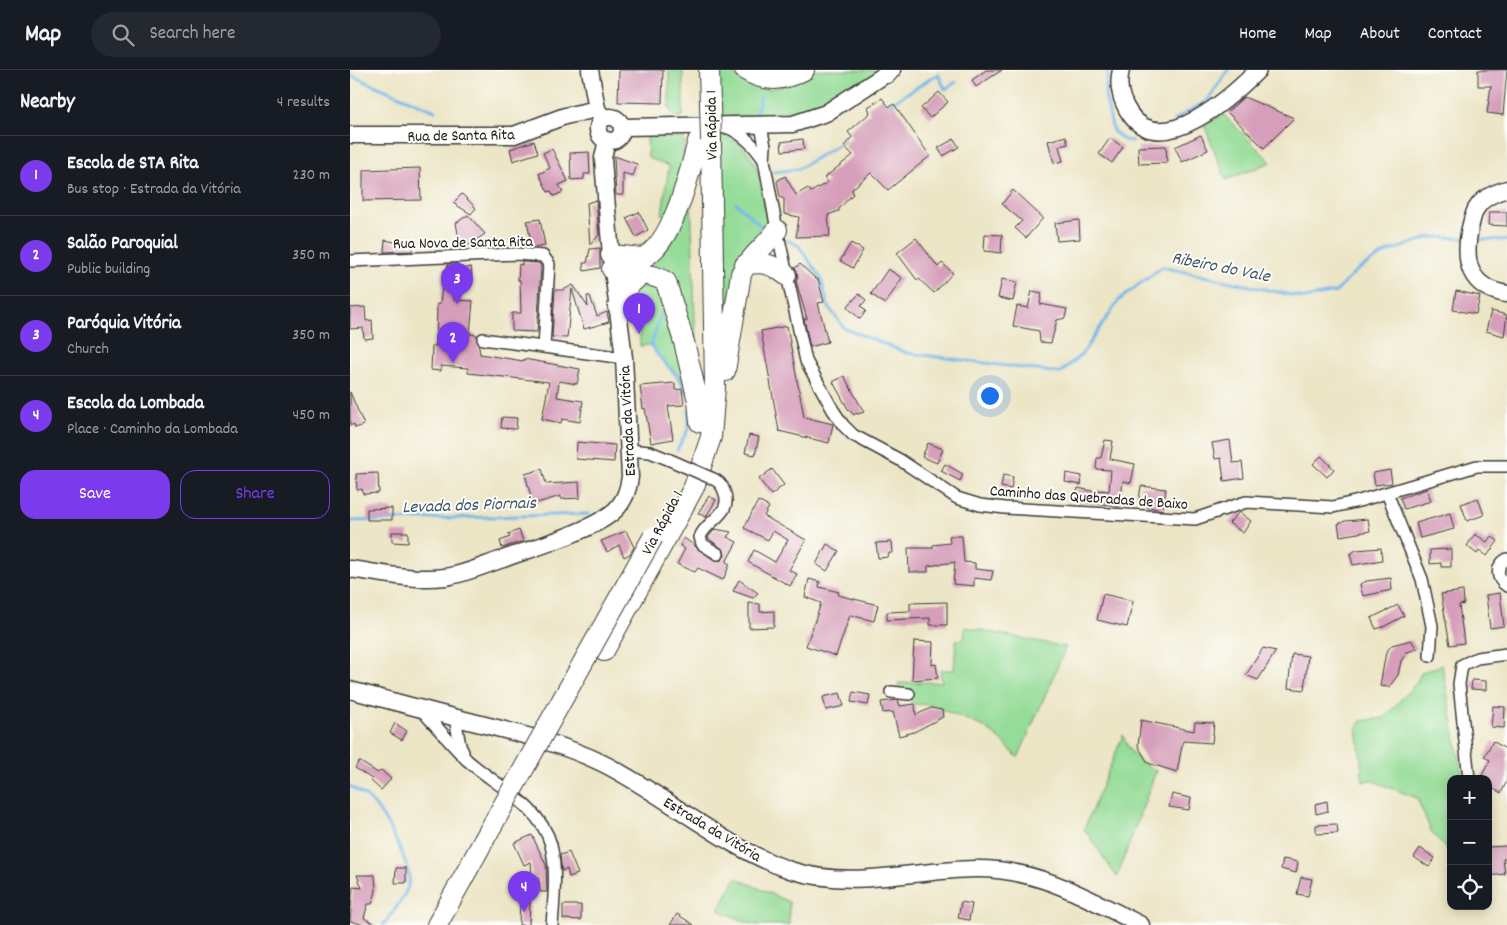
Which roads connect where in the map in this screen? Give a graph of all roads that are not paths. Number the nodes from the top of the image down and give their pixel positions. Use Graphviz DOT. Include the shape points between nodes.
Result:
graph roads {
  1 [pos="590,70"];
  2 [pos="697,70"];
  3 [pos="709,70"];
  4 [pos="745,70"];
  5 [pos="804,70"];
  6 [pos="1121,70"];
  7 [pos="1258,70"];
  8 [pos="889,71"];
  9 [pos="704,104"];
  10 [pos="600,114"];
  11 [pos="784,125"];
  12 [pos="726,126"];
  13 [pos="758,126"];
  14 [pos="622,127"];
  15 [pos="350,136"];
  16 [pos="607,140"];
  17 [pos="704,141"];
  18 [pos="759,145"];
  19 [pos="1507,189"];
  20 [pos="777,230"];
  21 [pos="350,261"];
  22 [pos="612,262"];
  23 [pos="745,265"];
  24 [pos="642,274"];
  25 [pos="786,275"];
  26 [pos="1507,294"];
  27 [pos="618,307"];
  28 [pos="483,339"];
  29 [pos="544,347"];
  30 [pos="624,358"];
  31 [pos="707,423"];
  32 [pos="628,450"];
  33 [pos="1507,466"];
  34 [pos="1386,493"];
  35 [pos="718,554"];
  36 [pos="1507,559"];
  37 [pos="350,570"];
  38 [pos="1507,586"];
  39 [pos="1507,654"];
  40 [pos="1430,656"];
  41 [pos="350,690"];
  42 [pos="891,692"];
  43 [pos="908,694"];
  44 [pos="421,708"];
  45 [pos="455,717"];
  46 [pos="481,724"];
  47 [pos="458,738"];
  48 [pos="468,760"];
  49 [pos="1469,775"];
  50 [pos="490,843"];
  51 [pos="436,925"];
  52 [pos="452,925"];
  53 [pos="552,925"];
  54 [pos="1141,925"];
  1 -- 10 [label="main road"];
  2 -- 9 [label="highway, Via Rápida 1"];
  3 -- 9 [label="highway, Via Rápida 1"];
  4 -- 5 [label="highway" via="766,80 782,79"];
  6 -- 7 [label="main road" via="1121,94 1130,115 1146,127 1160,131 1175,129 1212,110"];
  8 -- 11 [label="main road" via="826,113 811,120"];
  9 -- 17 [label="highway, Via Rápida 1, bridge"];
  10 -- 14 [label="main road" via="615,118"];
  10 -- 15 [label="main road, Rua de Santa Rita" via="565,116 514,135"];
  10 -- 16 [label="main road" via="598,129"];
  11 -- 13 [label="main road"];
  11 -- 18 [label="street"];
  12 -- 13 [label="main road"];
  12 -- 14 [label="main road"];
  12 -- 18 [label="street"];
  13 -- 18 [label="street, Caminho das Quebradas de Baixo"];
  14 -- 16 [label="main road" via="618,138"];
  16 -- 22 [label="main road, Estrada da Vitória" via="604,158"];
  17 -- 22 [label="highway" via="658,247 642,258"];
  17 -- 31 [label="highway, Via Rápida 1" via="715,387"];
  18 -- 20 [label="street, Caminho das Quebradas de Baixo"];
  19 -- 26 [label="main road" via="1478,206 1467,243 1472,273 1483,286"];
  20 -- 23 [label="highway"];
  20 -- 25 [label="street, Caminho das Quebradas de Baixo"];
  21 -- 29 [label="street, Rua Nova de Santa Rita" via="517,254 543,256 549,264"];
  22 -- 24 [label="highway" via="625,273"];
  22 -- 27 [label="main road, Estrada da Vitória"];
  23 -- 25 [label="highway" via="770,264"];
  23 -- 31 [label="highway" via="722,388"];
  24 -- 27 [label="highway" via="628,286"];
  24 -- 31 [label="highway" via="662,279 670,290 698,401"];
  25 -- 34 [label="street, Caminho das Quebradas de Baixo" via="806,360 843,425 853,435 900,460 957,498 1006,508 1195,519 1246,502 1333,507"];
  27 -- 30 [label="main road, Estrada da Vitória"];
  28 -- 29 [label="street"];
  29 -- 30 [label="street"];
  30 -- 32 [label="main road, Estrada da Vitória"];
  31 -- 50 [label="highway, Via Rápida 1" via="658,540"];
  32 -- 35 [label="street, bridge" via="650,452 721,484 726,504 721,515 703,529 700,537 702,544"];
  32 -- 37 [label="main road, Estrada da Vitória" via="630,477 622,504 604,518 576,532 444,577"];
  33 -- 34 [label="street, Caminho das Quebradas de Baixo" via="1477,466"];
  34 -- 40 [label="street" via="1422,579 1432,626"];
  36 -- 38 [label="street" via="1500,564 1498,573"];
  39 -- 49 [label="street" via="1477,658 1462,665 1458,684"];
  41 -- 44 [label="main road, Estrada da Vitória"];
  42 -- 43 [label="street"];
  44 -- 45 [label="main road, Estrada da Vitória"];
  44 -- 48 [label="street"];
  45 -- 46 [label="main road, Estrada da Vitória"];
  45 -- 47 [label="street"];
  46 -- 47 [label="street"];
  46 -- 54 [label="main road, Estrada da Vitória" via="601,762 723,836 789,870 831,879 855,880 967,869 1003,870 1052,882"];
  47 -- 48 [label="street"];
  48 -- 53 [label="street" via="536,815 544,829 551,844 555,878"];
  50 -- 51 [label="highway, Via Rápida 1"];
  50 -- 52 [label="highway, Via Rápida 1"];
}
